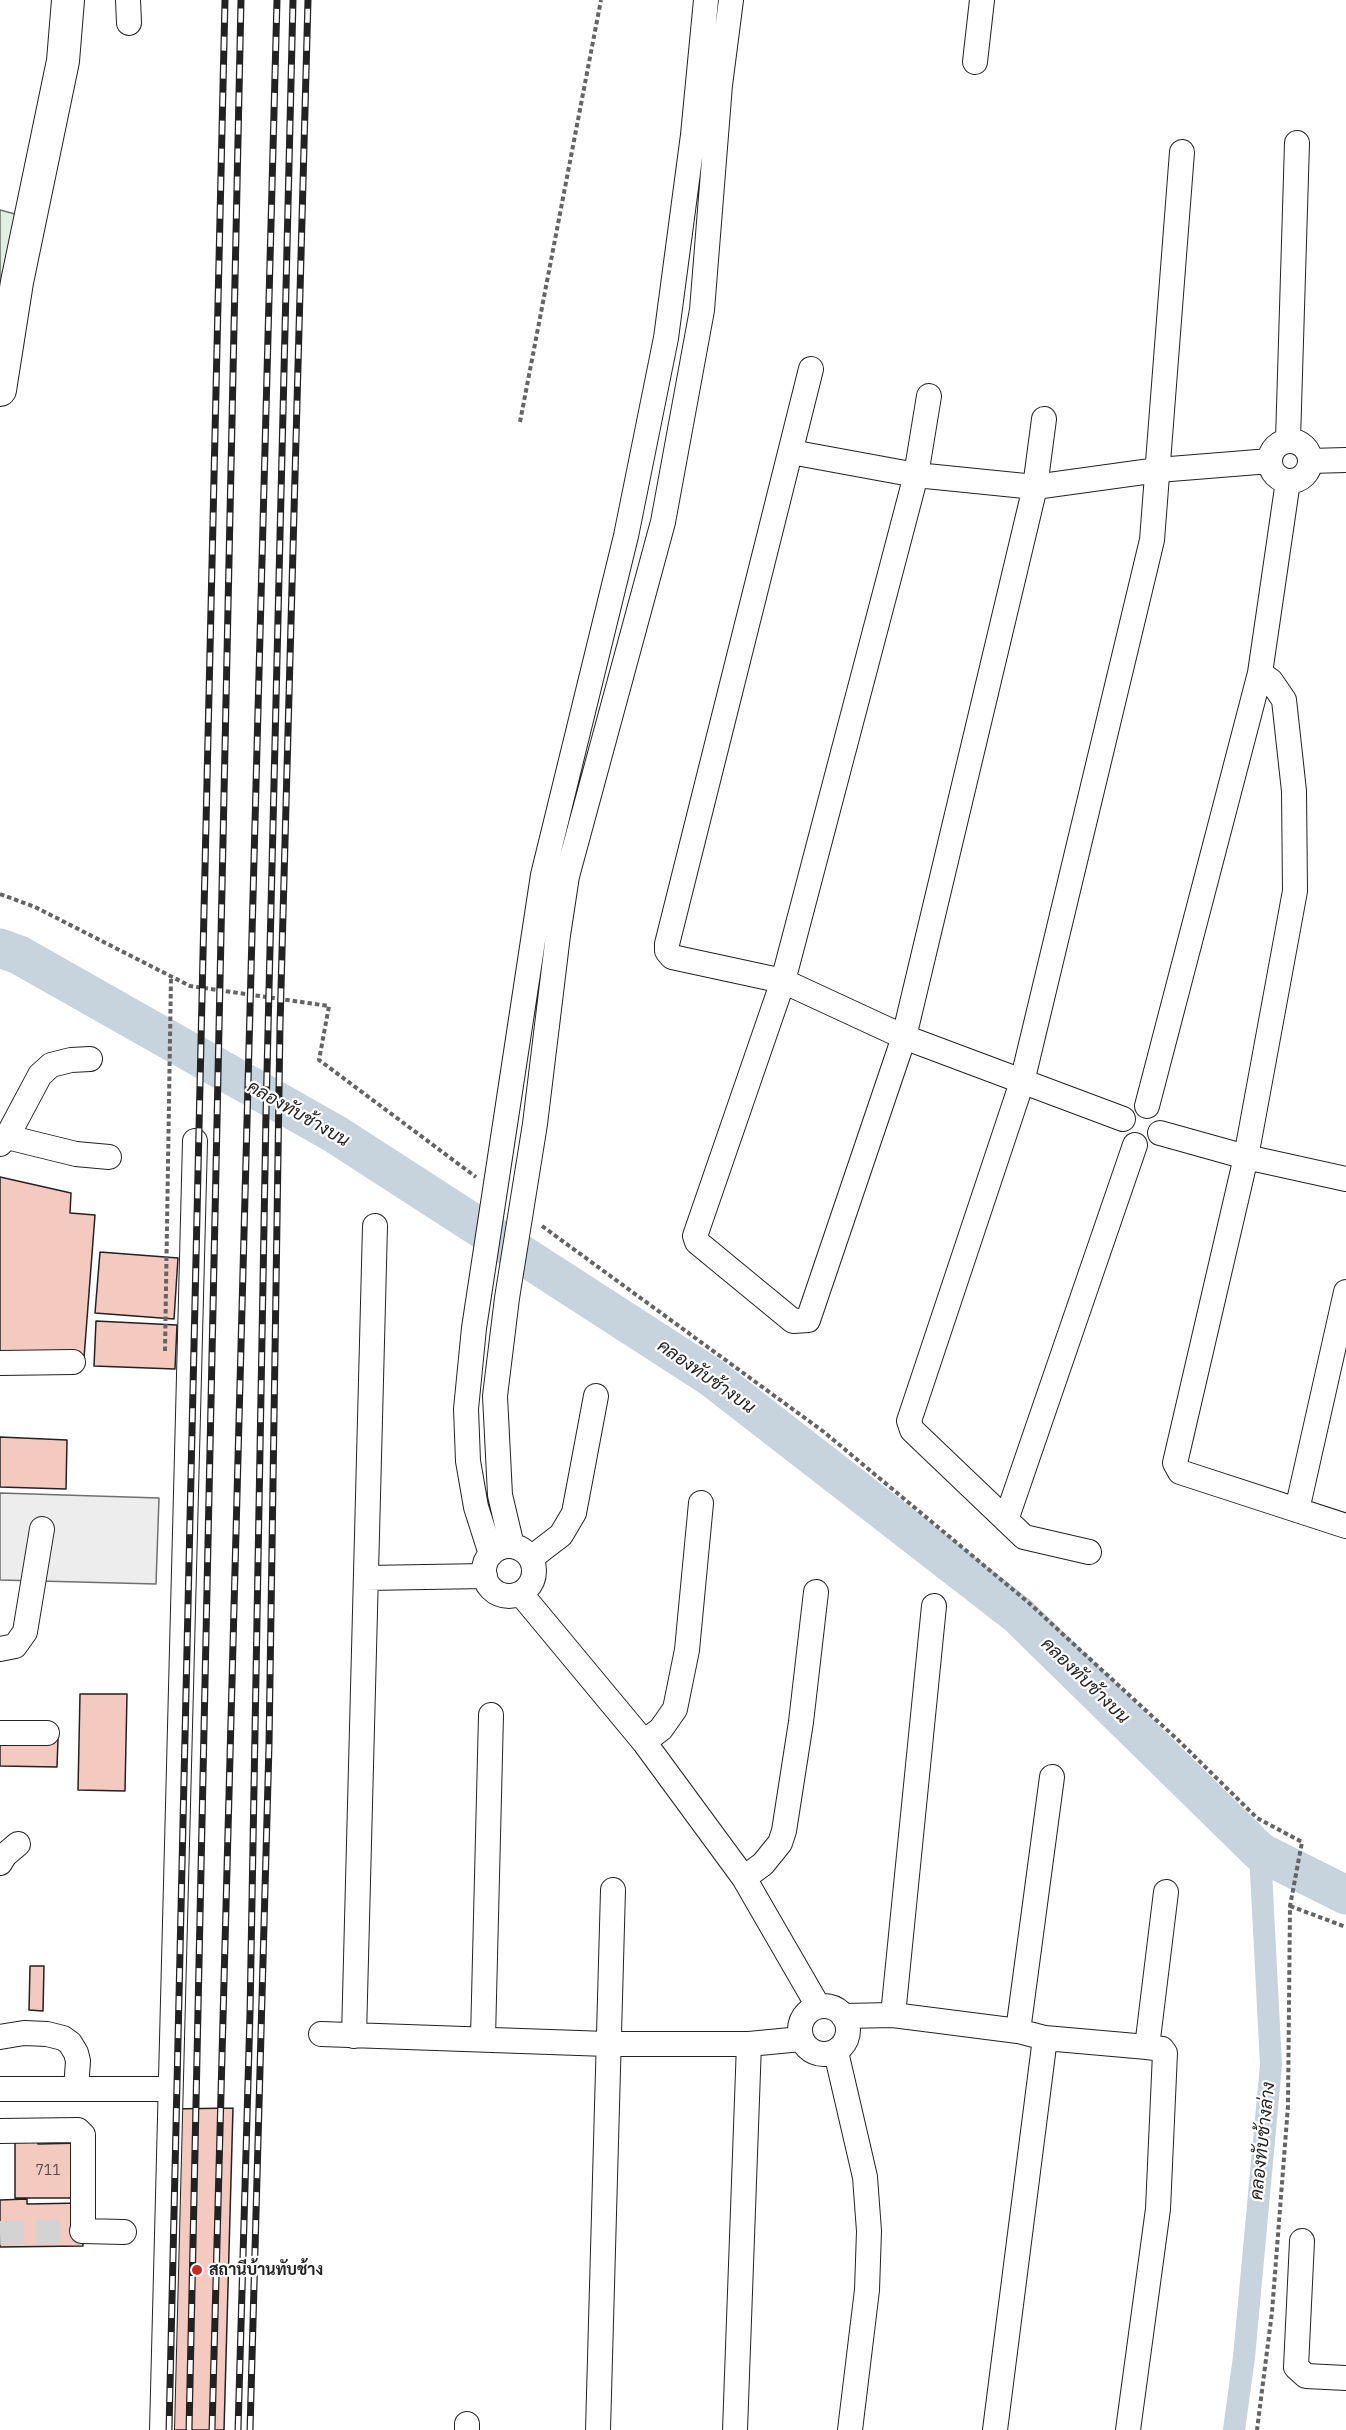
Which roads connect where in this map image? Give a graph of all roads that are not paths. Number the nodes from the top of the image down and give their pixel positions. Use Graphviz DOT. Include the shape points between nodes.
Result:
graph roads {
  1 [pos="68,0"];
  2 [pos="706,0"];
  3 [pos="731,0"];
  4 [pos="982,0"];
  5 [pos="975,62"];
  6 [pos="705,137"];
  7 [pos="1297,143"];
  8 [pos="1182,152"];
  9 [pos="811,369"];
  10 [pos="0,390"];
  11 [pos="929,396"];
  12 [pos="1044,419"];
  13 [pos="1288,440"];
  14 [pos="791,452"];
  15 [pos="1346,460"];
  16 [pos="1270,461"];
  17 [pos="1310,461"];
  18 [pos="1158,470"];
  19 [pos="915,475"];
  20 [pos="1288,481"];
  21 [pos="1035,487"];
  22 [pos="626,536"];
  23 [pos="657,543"];
  24 [pos="1260,674"];
  25 [pos="535,926"];
  26 [pos="558,935"];
  27 [pos="783,981"];
  28 [pos="904,1037"];
  29 [pos="90,1059"];
  30 [pos="1022,1082"];
  31 [pos="1147,1106"];
  32 [pos="1123,1119"];
  33 [pos="1160,1133"];
  34 [pos="3,1141"];
  35 [pos="195,1141"];
  36 [pos="1135,1145"];
  37 [pos="109,1157"];
  38 [pos="1246,1157"];
  39 [pos="1346,1179"];
  40 [pos="375,1226"];
  41 [pos="1346,1292"];
  42 [pos="474,1328"];
  43 [pos="502,1331"];
  44 [pos="73,1362"];
  45 [pos="0,1363"];
  46 [pos="596,1396"];
  47 [pos="701,1503"];
  48 [pos="1296,1510"];
  49 [pos="1006,1520"];
  50 [pos="1346,1526"];
  51 [pos="42,1529"];
  52 [pos="1089,1552"];
  53 [pos="505,1558"];
  54 [pos="366,1578"];
  55 [pos="816,1592"];
  56 [pos="521,1594"];
  57 [pos="934,1606"];
  58 [pos="0,1648"];
  59 [pos="491,1715"];
  60 [pos="0,1733"];
  61 [pos="47,1734"];
  62 [pos="644,1742"];
  63 [pos="1052,1777"];
  64 [pos="18,1844"];
  65 [pos="0,1863"];
  66 [pos="744,1878"];
  67 [pos="613,1890"];
  68 [pos="1166,1892"];
  69 [pos="818,2007"];
  70 [pos="843,2016"];
  71 [pos="893,2016"];
  72 [pos="1018,2031"];
  73 [pos="321,2034"];
  74 [pos="354,2036"];
  75 [pos="0,2037"];
  76 [pos="483,2038"];
  77 [pos="1045,2038"];
  78 [pos="801,2039"];
  79 [pos="607,2044"];
  80 [pos="749,2044"];
  81 [pos="1147,2047"];
  82 [pos="836,2052"];
  83 [pos="9,2089"];
  84 [pos="76,2089"];
  85 [pos="170,2089"];
  86 [pos="8,2130"];
  87 [pos="124,2232"];
  88 [pos="1302,2241"];
  89 [pos="1346,2378"];
  90 [pos="162,2430"];
  91 [pos="598,2430"];
  92 [pos="735,2430"];
  93 [pos="850,2430"];
  94 [pos="995,2430"];
  95 [pos="1128,2430"];
  1 -- 10 [label="main road" via="63,61"];
  2 -- 6 [label="street"];
  3 -- 6 [label="street" via="720,85"];
  4 -- 5 [label="street"];
  6 -- 22 [label="street"];
  6 -- 23 [label="street" via="702,310"];
  7 -- 13 [label="street"];
  8 -- 18 [label="street"];
  9 -- 14 [label="street"];
  11 -- 19 [label="street"];
  12 -- 21 [label="street"];
  13 -- 16 [label="street" via="1275,447"];
  13 -- 17 [label="street" via="1302,444"];
  14 -- 19 [label="street"];
  14 -- 27 [label="street" via="667,944 672,957"];
  15 -- 17 [label="street"];
  16 -- 18 [label="street"];
  16 -- 20 [label="street" via="1276,475"];
  17 -- 20 [label="street" via="1305,475"];
  18 -- 21 [label="street"];
  18 -- 30 [label="street" via="1152,540"];
  19 -- 21 [label="street"];
  19 -- 27 [label="street"];
  20 -- 24 [label="street"];
  21 -- 28 [label="street"];
  22 -- 23 [label="street"];
  22 -- 25 [label="street" via="543,875"];
  23 -- 26 [label="street" via="567,876"];
  24 -- 31 [label="street"];
  24 -- 38 [label="street" via="1271,681 1284,700 1294,791 1295,891"];
  25 -- 26 [label="street"];
  25 -- 42 [label="street"];
  26 -- 43 [label="street" via="535,1124"];
  27 -- 28 [label="street"];
  27 -- 28 [label="street" via="695,1236 696,1242 793,1321 808,1320"];
  28 -- 30 [label="street"];
  29 -- 34 [label="street" via="51,1065 40,1076"];
  30 -- 32 [label="street"];
  30 -- 49 [label="street" via="909,1421 912,1430"];
  31 -- 32 [label="street" via="1133,1108"];
  31 -- 33 [label="street" via="1158,1114"];
  32 -- 36 [label="street" via="1124,1134"];
  33 -- 36 [label="street" via="1150,1144"];
  33 -- 38 [label="street"];
  34 -- 37 [label="street"];
  35 -- 85 [label="street"];
  36 -- 49 [label="street"];
  38 -- 39 [label="street"];
  38 -- 48 [label="street" via="1175,1464 1180,1472"];
  40 -- 54 [label="street"];
  41 -- 48 [label="street"];
  42 -- 43 [label="street"];
  42 -- 53 [label="street" via="466,1409 468,1461 476,1507"];
  43 -- 53 [label="street" via="495,1396"];
  44 -- 45 [label="street"];
  46 -- 53 [label="street" via="573,1513 561,1534"];
  47 -- 62 [label="street" via="687,1650 675,1709 661,1729"];
  48 -- 50 [label="street"];
  49 -- 52 [label="street" via="1024,1537"];
  51 -- 58 [label="street" via="25,1632 15,1646"];
  53 -- 54 [label="street"];
  53 -- 56 [label="street" via="535,1571 531,1584"];
  53 -- 56 [label="street" via="492,1590 506,1596"];
  54 -- 74 [label="street"];
  55 -- 66 [label="street" via="784,1831 780,1843 763,1864"];
  56 -- 62 [label="street"];
  57 -- 71 [label="street"];
  59 -- 76 [label="street"];
  60 -- 61 [label="street"];
  62 -- 66 [label="street"];
  63 -- 72 [label="street"];
  64 -- 65 [label="street"];
  66 -- 69 [label="street"];
  67 -- 79 [label="street"];
  68 -- 81 [label="street"];
  69 -- 70 [label="street" via="832,2007"];
  69 -- 78 [label="street" via="803,2019"];
  70 -- 71 [label="street"];
  70 -- 82 [label="street" via="848,2028 845,2042"];
  71 -- 72 [label="street"];
  72 -- 77 [label="street"];
  73 -- 74 [label="street"];
  74 -- 76 [label="street"];
  75 -- 84 [label="street" via="24,2033 63,2038 76,2053"];
  76 -- 79 [label="street"];
  77 -- 81 [label="street"];
  77 -- 94 [label="street"];
  78 -- 80 [label="street"];
  78 -- 82 [label="street" via="809,2050 822,2055"];
  79 -- 80 [label="street"];
  79 -- 91 [label="street"];
  80 -- 92 [label="street"];
  81 -- 95 [label="street" via="1165,2053 1158,2209"];
  82 -- 93 [label="street" via="865,2177 869,2231 867,2290"];
  83 -- 84 [label="street"];
  83 -- 86 [label="street"];
  84 -- 85 [label="street"];
  85 -- 90 [label="street"];
  86 -- 87 [label="street" via="78,2130 83,2135 83,2231"];
  88 -- 89 [label="street" via="1296,2367 1306,2376"];
}
